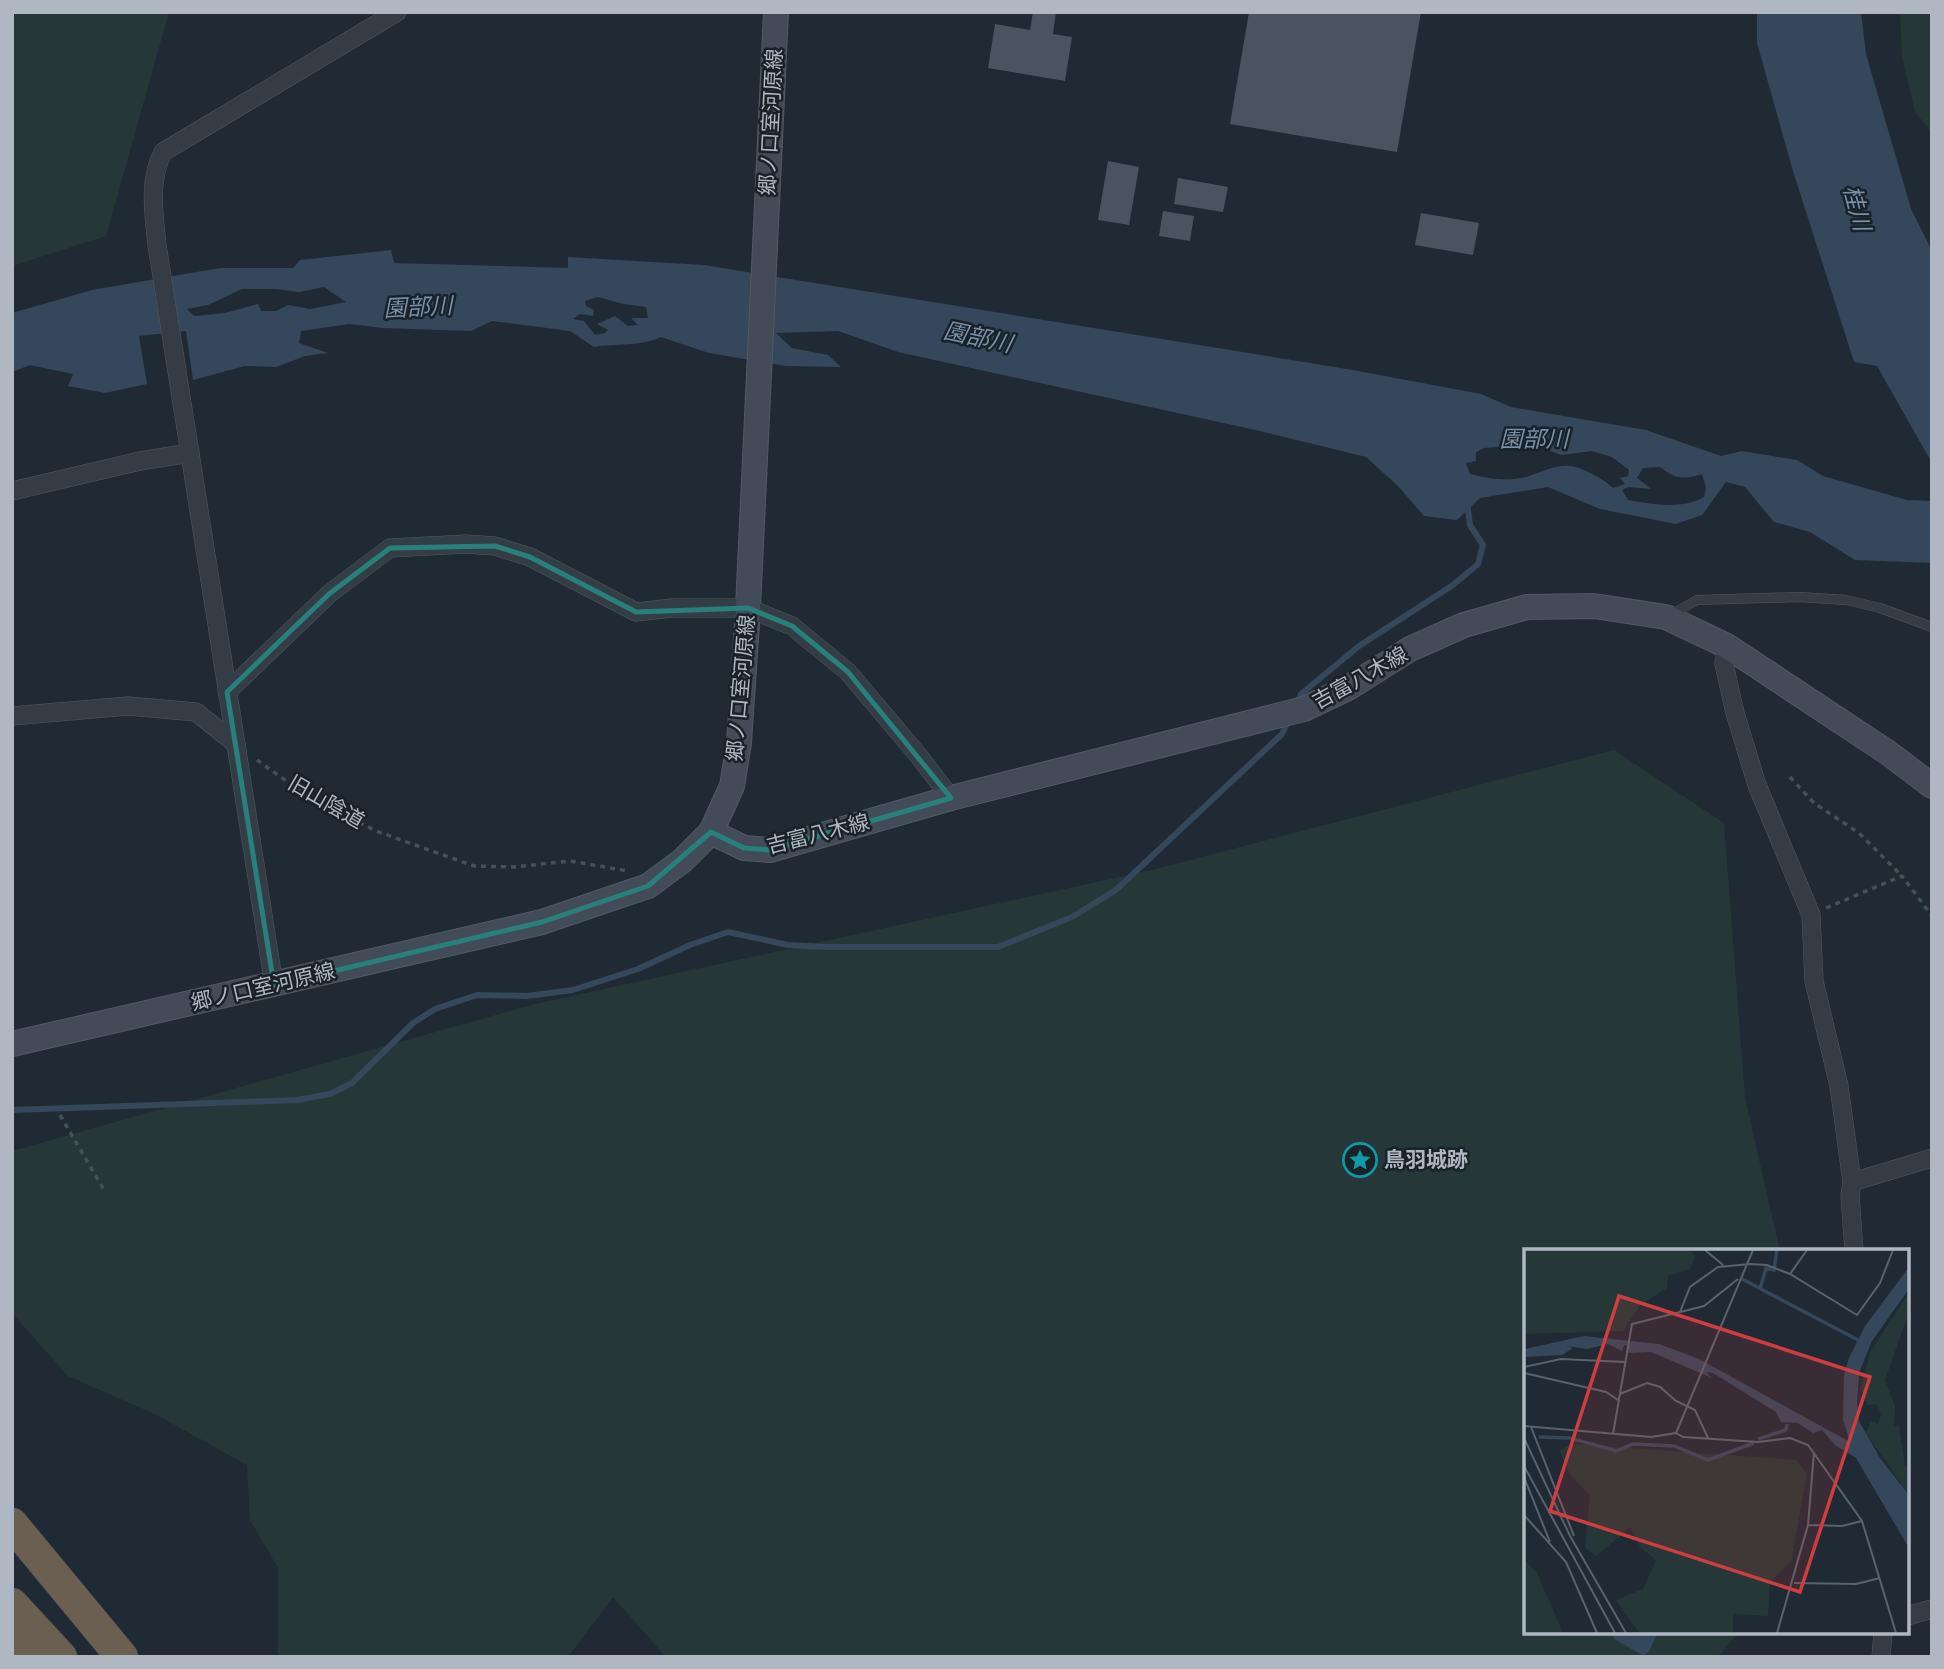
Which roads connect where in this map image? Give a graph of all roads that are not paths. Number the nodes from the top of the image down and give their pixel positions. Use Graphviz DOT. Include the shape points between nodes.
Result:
graph roads {
  1 [pos="397,12"];
  2 [pos="776,12"];
  3 [pos="189,446"];
  4 [pos="12,491"];
  5 [pos="748,608"];
  6 [pos="1666,617"];
  7 [pos="1932,627"];
  8 [pos="1727,646"];
  9 [pos="227,692"];
  10 [pos="12,716"];
  11 [pos="236,744"];
  12 [pos="1932,786"];
  13 [pos="951,798"];
  14 [pos="711,832"];
  15 [pos="274,985"];
  16 [pos="12,1044"];
  17 [pos="1932,1158"];
  18 [pos="1852,1182"];
  19 [pos="1854,1249"];
  20 [pos="12,1524"];
  21 [pos="12,1604"];
  22 [pos="1932,1609"];
  23 [pos="1909,1615"];
  24 [pos="1883,1634"];
  25 [pos="12,1642"];
  26 [pos="26,1657"];
  27 [pos="61,1657"];
  28 [pos="122,1657"];
  29 [pos="1881,1657"];
  1 -- 3 [label="street" via="163,152 155,168 157,245"];
  2 -- 5 [label="main road, 郷ノ口室河原線"];
  3 -- 4 [label="street"];
  3 -- 9 [label="street"];
  5 -- 9 [label="street" via="636,612 530,557 495,546 390,548 330,594"];
  5 -- 13 [label="street" via="792,626 848,672"];
  5 -- 14 [label="main road, 郷ノ口室河原線" via="732,786"];
  6 -- 7 [label="lane" via="1697,600 1800,597 1846,600"];
  6 -- 8 [label="main road, 吉富八木線"];
  6 -- 13 [label="main road, 吉富八木線" via="1594,606 1527,607 1464,625 1410,649 1304,709"];
  8 -- 12 [label="main road, 吉富八木線"];
  8 -- 18 [label="street" via="1724,664 1757,785 1811,915 1814,981 1839,1086"];
  9 -- 11 [label="street"];
  10 -- 11 [label="street" via="128,706 196,712"];
  11 -- 15 [label="street"];
  13 -- 14 [label="main road, 吉富八木線" via="770,850 744,848"];
  14 -- 15 [label="main road, 郷ノ口室河原線" via="648,886 542,922"];
  15 -- 16 [label="main road, 郷ノ口室河原線"];
  17 -- 18 [label="street"];
  18 -- 19 [label="street"];
  20 -- 28 [label="highway"];
  21 -- 27 [label="highway"];
  22 -- 23 [label="street"];
  24 -- 29 [label="street"];
  25 -- 26 [label="highway"];
}
